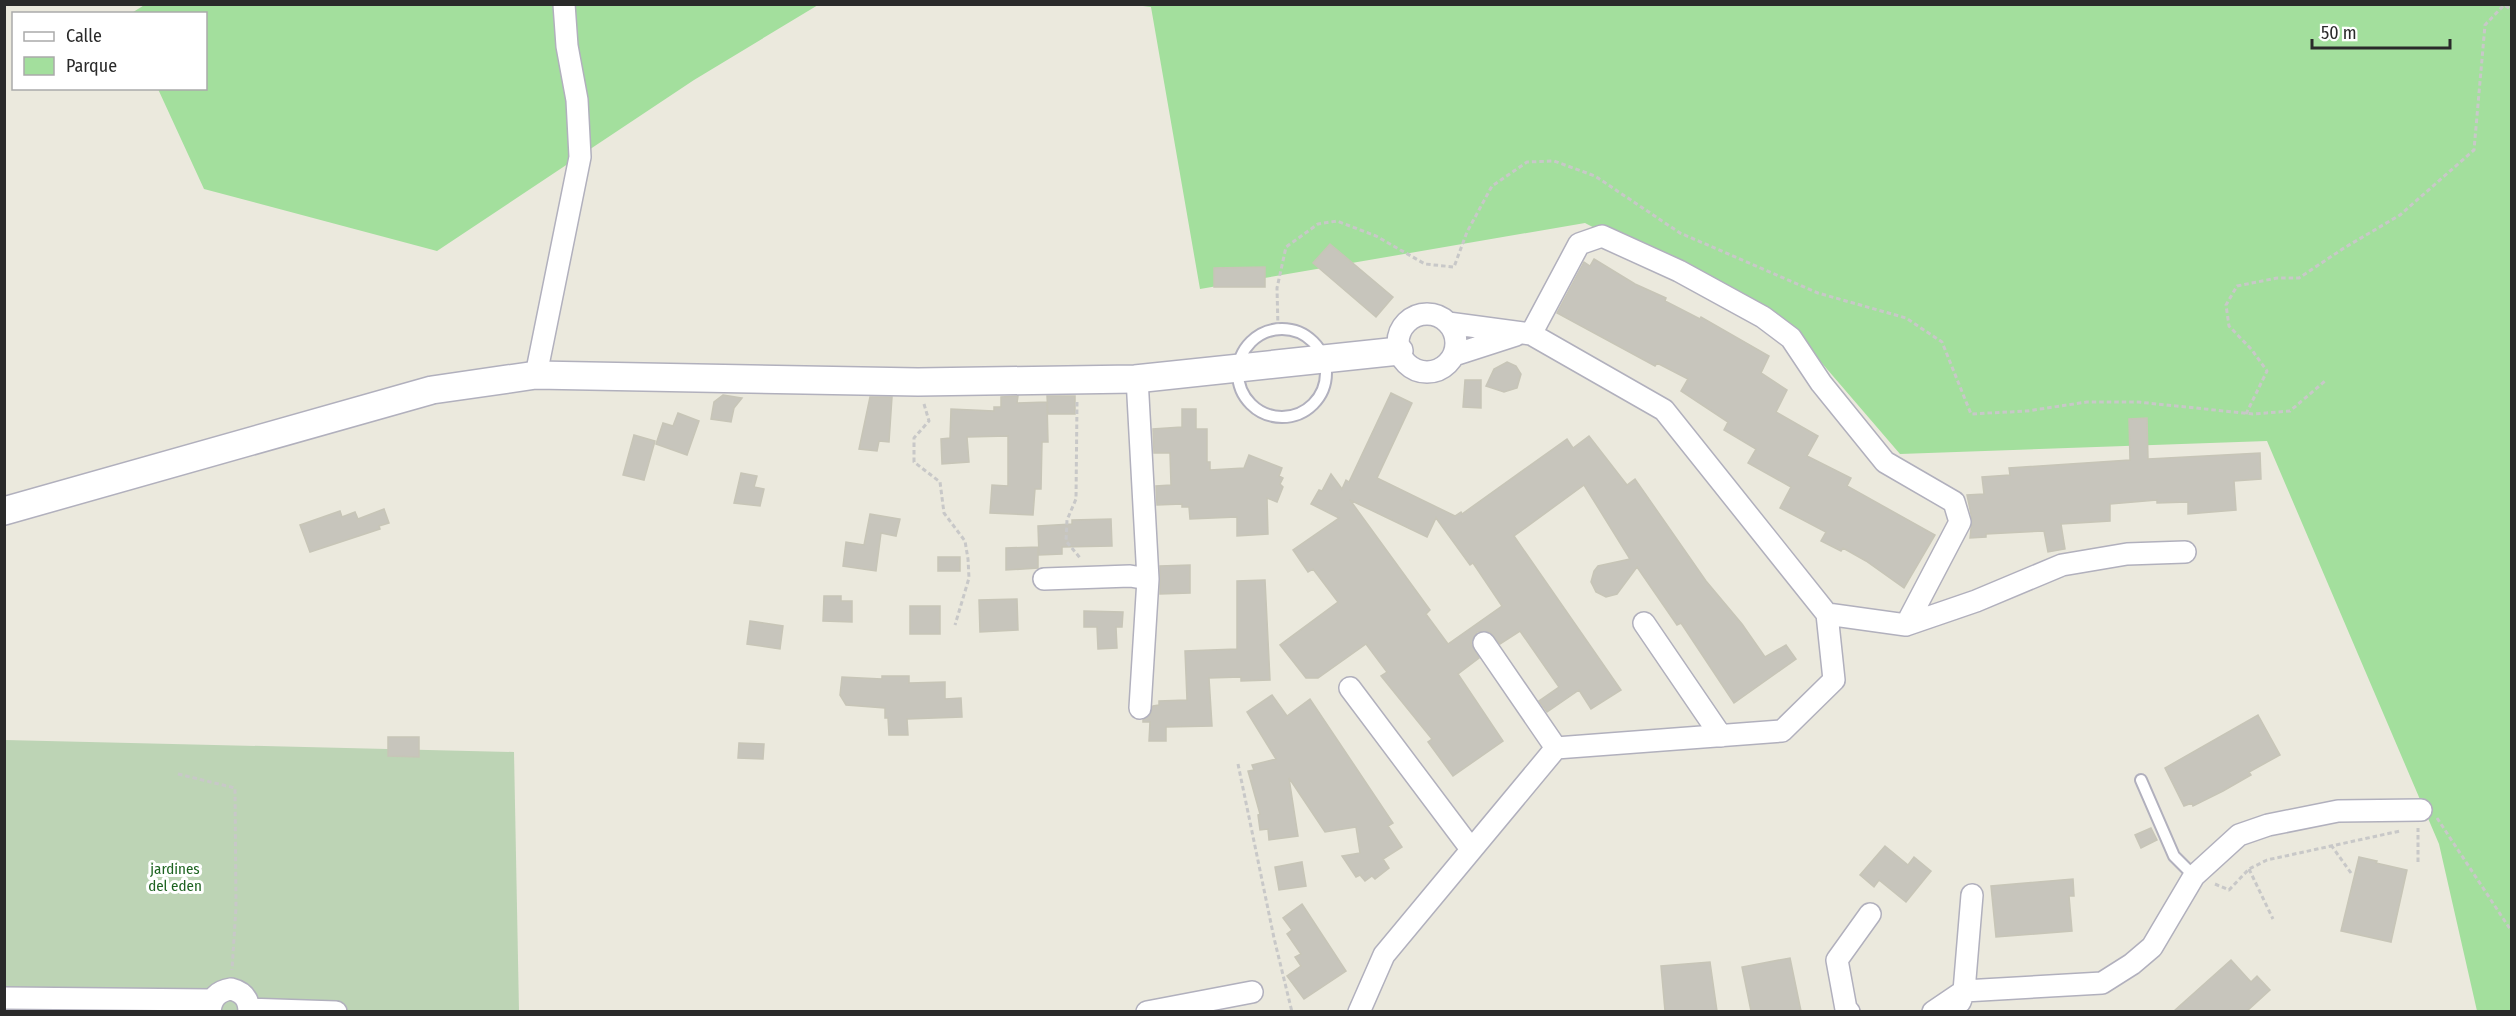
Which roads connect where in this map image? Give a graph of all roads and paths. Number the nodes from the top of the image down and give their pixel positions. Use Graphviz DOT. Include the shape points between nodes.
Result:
graph roads {
  1 [pos="564,4"];
  2 [pos="2511,10"];
  3 [pos="1448,323"];
  4 [pos="1278,328"];
  5 [pos="1526,334"];
  6 [pos="1399,351"];
  7 [pos="1454,355"];
  8 [pos="1323,360"];
  9 [pos="1239,369"];
  10 [pos="536,375"];
  11 [pos="1137,378"];
  12 [pos="1077,380"];
  13 [pos="2325,381"];
  14 [pos="918,382"];
  15 [pos="2246,414"];
  16 [pos="4,511"];
  17 [pos="2186,552"];
  18 [pos="1101,576"];
  19 [pos="1044,579"];
  20 [pos="1148,579"];
  21 [pos="1827,614"];
  22 [pos="1644,623"];
  23 [pos="955,625"];
  24 [pos="1906,625"];
  25 [pos="1484,643"];
  26 [pos="1350,688"];
  27 [pos="1140,708"];
  28 [pos="1721,736"];
  29 [pos="1556,748"];
  30 [pos="1238,764"];
  31 [pos="178,774"];
  32 [pos="2141,780"];
  33 [pos="2421,810"];
  34 [pos="2331,845"];
  35 [pos="1471,849"];
  36 [pos="2418,862"];
  37 [pos="2249,869"];
  38 [pos="2351,873"];
  39 [pos="2193,876"];
  40 [pos="1972,895"];
  41 [pos="1870,914"];
  42 [pos="2273,919"];
  43 [pos="2511,932"];
  44 [pos="231,989"];
  45 [pos="1252,992"];
  46 [pos="1960,1001"];
  47 [pos="6,1002"];
  48 [pos="211,1006"];
  49 [pos="250,1010"];
  50 [pos="336,1011"];
  51 [pos="1147,1011"];
  52 [pos="1292,1011"];
  53 [pos="1359,1011"];
  54 [pos="1849,1011"];
  55 [pos="1934,1011"];
  1 -- 10 [label="street" via="580,157"];
  2 -- 15 [label="path" via="2504,5 2485,25 2474,150 2400,215 2299,278 2237,285 2226,304 2229,326 2267,371"];
  3 -- 5 [label="street"];
  3 -- 6 [label="street" via="1425,315 1409,321 1400,334"];
  3 -- 7 [label="street" via="1456,337"];
  4 -- 8 [label="lane" via="1305,334 1316,343"];
  4 -- 9 [label="lane" via="1252,339 1243,349"];
  4 -- 15 [label="path" via="1277,288 1286,247 1318,224 1337,221 1376,236 1425,264 1454,267 1467,232 1492,186 1527,162 1554,161 1595,176 1680,232 1818,293 1906,318 1942,342 1971,414 2087,402 2138,402"];
  5 -- 7 [label="street"];
  5 -- 21 [label="street" via="1664,410"];
  5 -- 24 [label="street" via="1579,244 1602,236 1763,316 1791,338 1821,383 1885,462 1954,502 1960,522"];
  6 -- 7 [label="street" via="1409,366 1425,372 1443,368"];
  6 -- 8 [label="street"];
  8 -- 9 [label="street"];
  8 -- 9 [label="lane" via="1327,370 1319,399 1293,417 1263,414 1250,405 1241,392"];
  9 -- 11 [label="street"];
  10 -- 14 [label="street"];
  10 -- 16 [label="street" via="432,390"];
  11 -- 12 [label="street"];
  11 -- 20 [label="street"];
  12 -- 14 [label="street"];
  12 -- 18 [label="path" via="1076,500 1067,520 1066,541"];
  13 -- 15 [label="path" via="2290,411"];
  14 -- 23 [label="path" via="929,421 914,438 914,462 940,482 944,513 965,541 968,559 969,578"];
  17 -- 24 [label="street" via="2127,554 2062,565"];
  18 -- 19 [label="street"];
  18 -- 20 [label="street"];
  20 -- 27 [label="street"];
  21 -- 24 [label="street"];
  21 -- 28 [label="street" via="1834,680 1782,731"];
  22 -- 28 [label="street"];
  25 -- 29 [label="street"];
  26 -- 35 [label="street"];
  28 -- 29 [label="street"];
  29 -- 35 [label="street"];
  30 -- 52 [label="path"];
  31 -- 44 [label="path" via="235,788 236,907"];
  32 -- 39 [label="lane" via="2174,856"];
  33 -- 39 [label="street" via="2338,811 2268,825 2239,835"];
  33 -- 43 [label="path" via="2436,817"];
  34 -- 36 [label="path" via="2418,827"];
  34 -- 37 [label="path" via="2282,855"];
  34 -- 38 [label="path"];
  35 -- 53 [label="street" via="1384,955"];
  37 -- 39 [label="path" via="2229,890"];
  37 -- 42 [label="path"];
  39 -- 46 [label="street" via="2152,947 2102,983"];
  40 -- 46 [label="street"];
  41 -- 54 [label="street" via="1837,960"];
  44 -- 48 [label="street" via="217,994"];
  44 -- 49 [label="street" via="244,995"];
  45 -- 51 [label="street"];
  46 -- 55 [label="street"];
  47 -- 48 [label="street"];
  49 -- 50 [label="street"];
}
